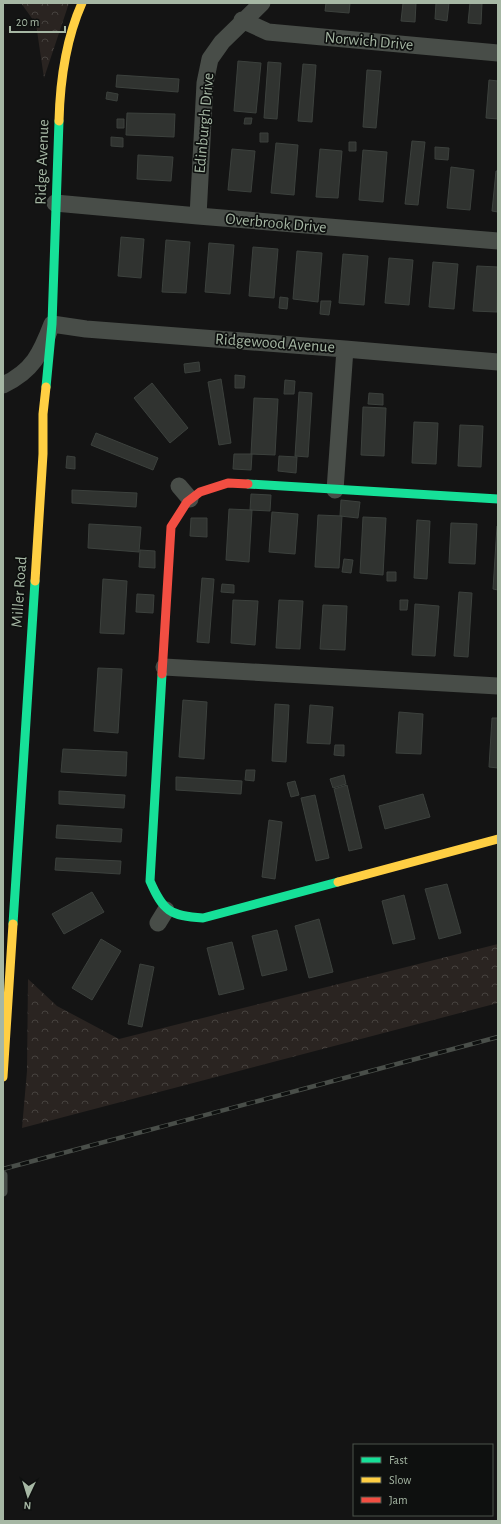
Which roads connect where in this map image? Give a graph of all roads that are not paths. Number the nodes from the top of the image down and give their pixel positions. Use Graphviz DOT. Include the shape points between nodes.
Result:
graph roads {
  1 [pos="82,3"];
  2 [pos="262,3"];
  3 [pos="242,20"];
  4 [pos="498,53"];
  5 [pos="55,203"];
  6 [pos="198,216"];
  7 [pos="498,241"];
  8 [pos="52,324"];
  9 [pos="345,349"];
  10 [pos="498,362"];
  11 [pos="3,385"];
  12 [pos="179,486"];
  13 [pos="335,490"];
  14 [pos="190,499"];
  15 [pos="498,499"];
  16 [pos="164,667"];
  17 [pos="498,686"];
  18 [pos="498,839"];
  19 [pos="3,1077"];
  20 [pos="3,1175"];
  21 [pos="3,1192"];
  1 -- 5 [label="street, Ridge Avenue" via="67,46 62,77"];
  2 -- 3 [label="street, Edinburgh Drive"];
  3 -- 4 [label="street, Norwich Drive" via="268,32"];
  3 -- 6 [label="street, Edinburgh Drive" via="210,59 205,83"];
  5 -- 6 [label="street, Overbrook Drive"];
  5 -- 8 [label="street, Ridge Avenue"];
  6 -- 7 [label="street, Overbrook Drive"];
  8 -- 9 [label="street, Ridgewood Avenue" via="86,329"];
  8 -- 11 [label="street" via="42,350 32,366"];
  8 -- 19 [label="street, Miller Road" via="43,414 43,454"];
  9 -- 10 [label="street, Ridgewood Avenue"];
  9 -- 13 [label="street"];
  12 -- 14 [label="street"];
  13 -- 14 [label="street" via="228,483 209,487"];
  13 -- 15 [label="street"];
  14 -- 16 [label="street" via="178,513 171,527"];
  16 -- 17 [label="street"];
  16 -- 18 [label="street" via="150,881 162,917 203,918"];
  20 -- 21 [label="lane"];
}
